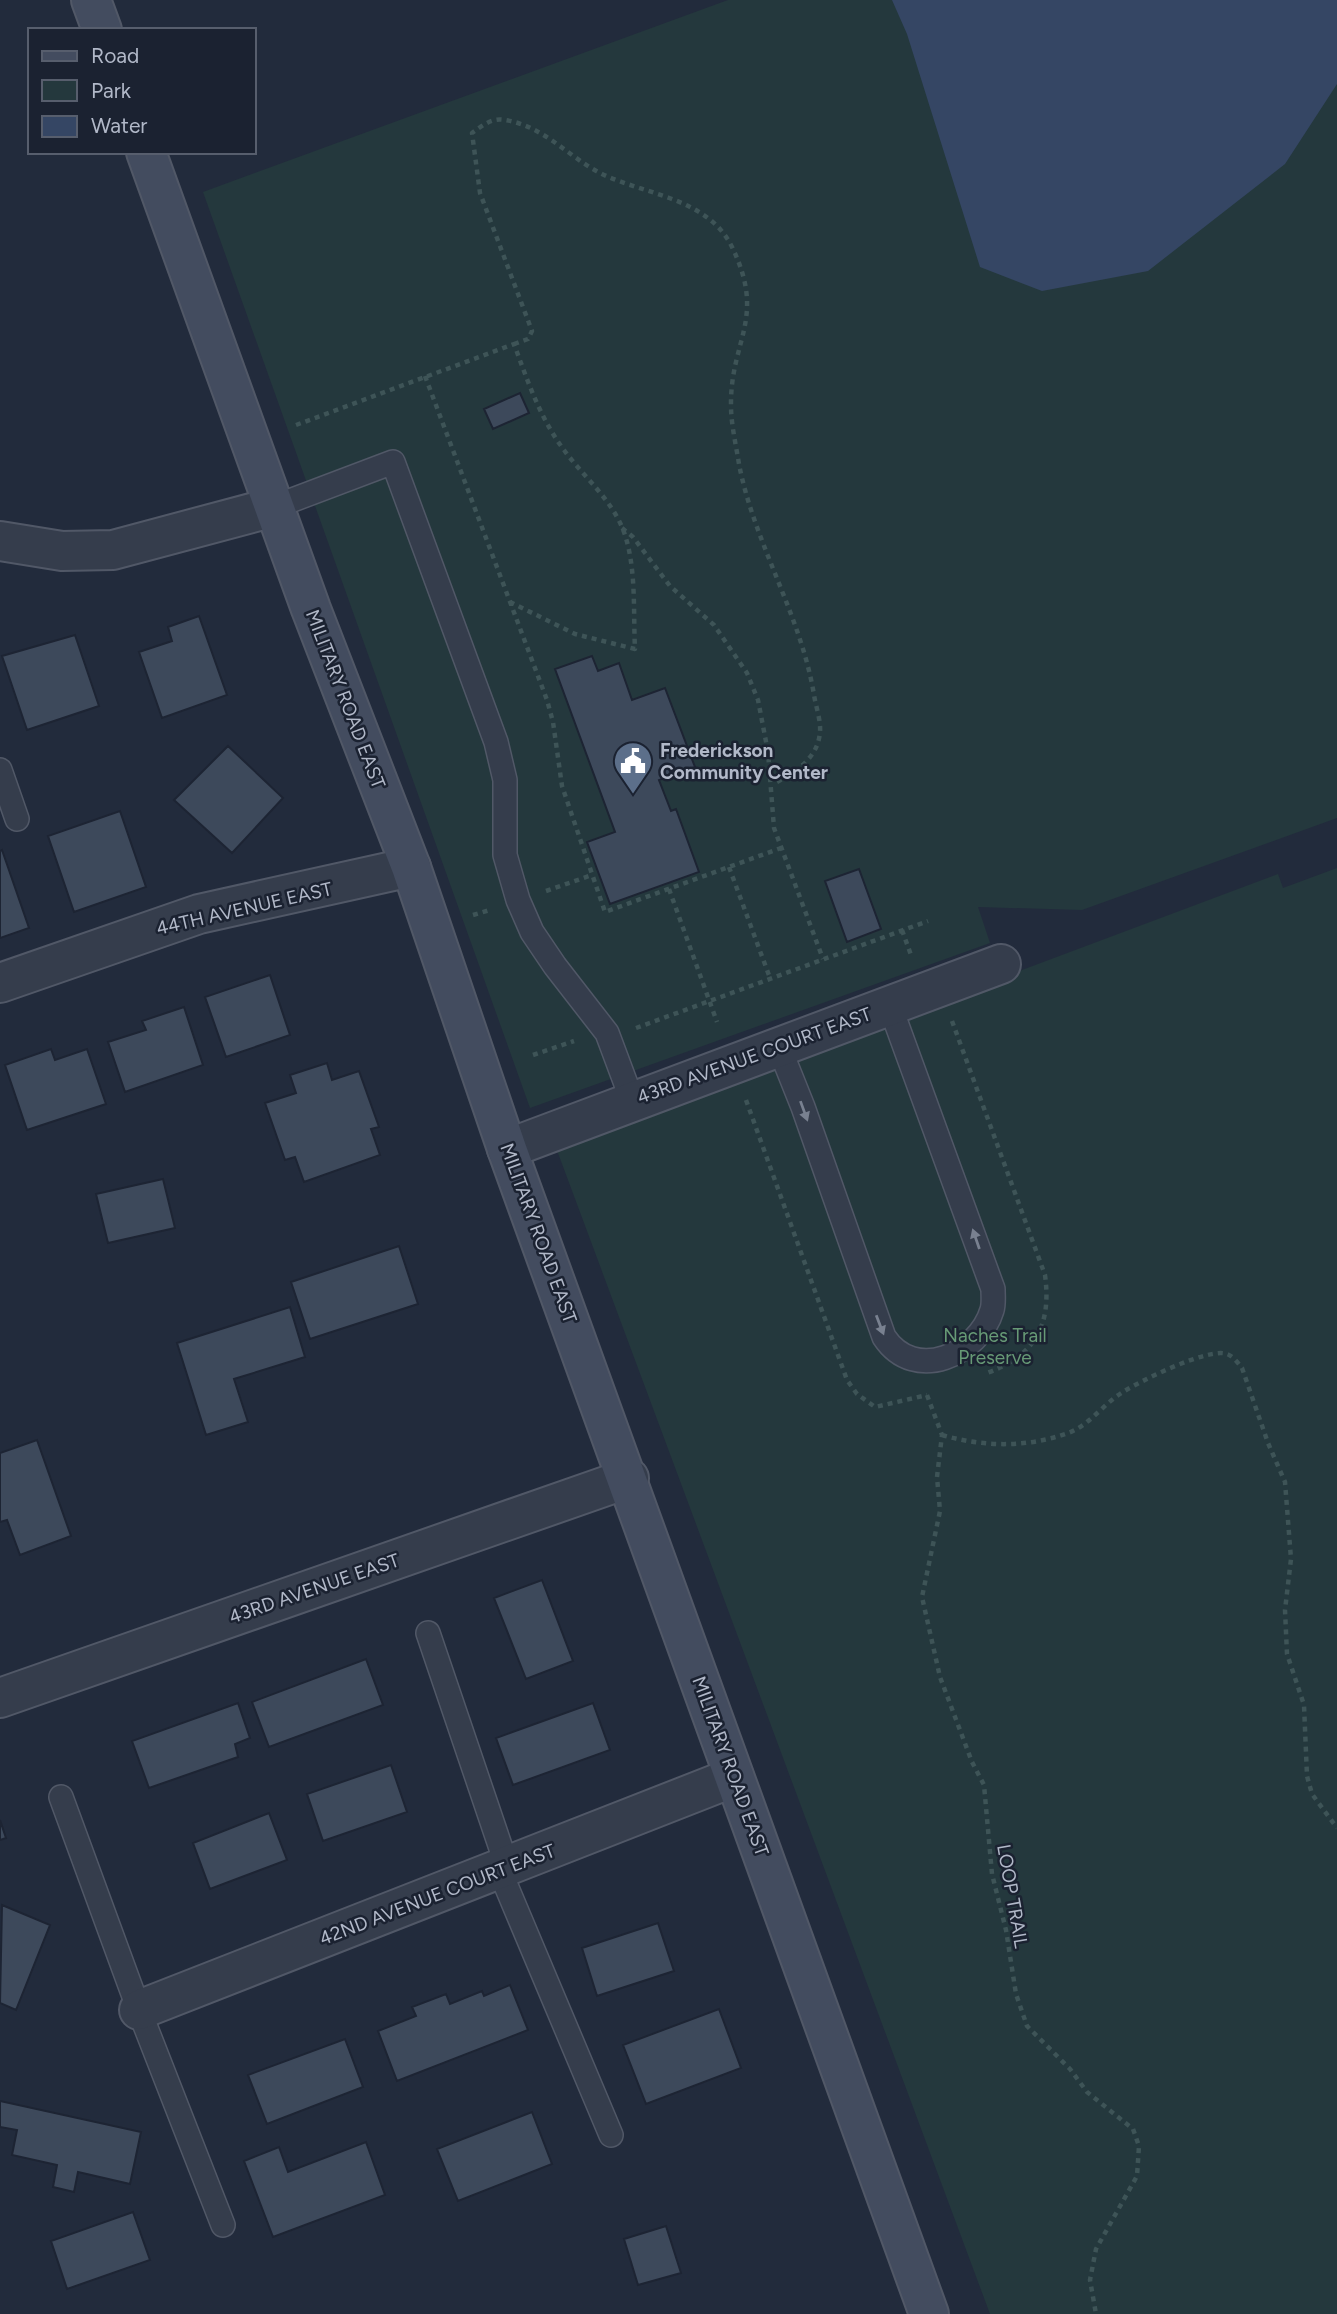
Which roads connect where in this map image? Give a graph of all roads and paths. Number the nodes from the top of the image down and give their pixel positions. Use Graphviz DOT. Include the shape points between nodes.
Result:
graph roads {
  1 [pos="91,0"];
  2 [pos="101,28"];
  3 [pos="147,154"];
  4 [pos="514,344"];
  5 [pos="425,376"];
  6 [pos="296,425"];
  7 [pos="274,507"];
  8 [pos="622,528"];
  9 [pos="0,541"];
  10 [pos="509,601"];
  11 [pos="0,770"];
  12 [pos="772,784"];
  13 [pos="17,819"];
  14 [pos="781,848"];
  15 [pos="411,867"];
  16 [pos="729,867"];
  17 [pos="592,875"];
  18 [pos="669,889"];
  19 [pos="540,893"];
  20 [pos="928,921"];
  21 [pos="823,959"];
  22 [pos="1001,964"];
  23 [pos="770,978"];
  24 [pos="0,983"];
  25 [pos="709,1001"];
  26 [pos="890,1006"];
  27 [pos="950,1015"];
  28 [pos="717,1022"];
  29 [pos="632,1029"];
  30 [pos="577,1040"];
  31 [pos="779,1047"];
  32 [pos="533,1055"];
  33 [pos="743,1092"];
  34 [pos="632,1100"];
  35 [pos="507,1149"];
  36 [pos="979,1376"];
  37 [pos="940,1390"];
  38 [pos="927,1395"];
  39 [pos="942,1435"];
  40 [pos="629,1478"];
  41 [pos="428,1633"];
  42 [pos="0,1698"];
  43 [pos="734,1777"];
  44 [pos="61,1797"];
  45 [pos="1337,1828"];
  46 [pos="503,1868"];
  47 [pos="139,2010"];
  48 [pos="611,2135"];
  49 [pos="223,2225"];
  50 [pos="929,2314"];
  51 [pos="1096,2314"];
  1 -- 2 [label="street"];
  3 -- 7 [label="street, MILITARY ROAD EAST"];
  4 -- 5 [label="path"];
  4 -- 8 [label="path" via="547,425 606,499"];
  4 -- 12 [label="path" via="528,339 532,331 480,192 472,133 487,122 503,119 535,130 600,173 677,200 719,226 732,247 749,292 748,322 730,405 740,466 809,668 820,733 799,770"];
  5 -- 6 [label="path"];
  5 -- 10 [label="path"];
  7 -- 9 [label="street" via="113,550 62,551"];
  7 -- 15 [label="street, MILITARY ROAD EAST"];
  7 -- 34 [label="lane" via="393,463 496,741 505,780 505,855 517,900 547,954 607,1033"];
  8 -- 10 [label="path" via="629,556 635,649 575,634"];
  8 -- 12 [label="path" via="670,586 714,625 747,673 762,720"];
  10 -- 17 [label="path" via="554,722 562,786"];
  11 -- 13 [label="lane"];
  12 -- 14 [label="path" via="774,828"];
  14 -- 16 [label="path"];
  14 -- 21 [label="path"];
  15 -- 24 [label="street, 44TH AVENUE EAST" via="199,914"];
  15 -- 35 [label="street, MILITARY ROAD EAST"];
  16 -- 18 [label="path"];
  16 -- 23 [label="path"];
  17 -- 18 [label="path" via="605,912"];
  17 -- 19 [label="path"];
  18 -- 25 [label="path"];
  20 -- 21 [label="path"];
  21 -- 23 [label="path"];
  22 -- 26 [label="street, 43RD AVENUE COURT EAST"];
  23 -- 25 [label="path"];
  25 -- 28 [label="path"];
  25 -- 29 [label="path"];
  26 -- 31 [label="street, 43RD AVENUE COURT EAST"];
  31 -- 26 [label="lane, one-way" via="884,1337 894,1352 909,1361 934,1363 975,1339 992,1308 993,1289"];
  27 -- 36 [label="path" via="1045,1275 1048,1299 1044,1324 1029,1347 1009,1366"];
  30 -- 32 [label="path"];
  31 -- 34 [label="street, 43RD AVENUE COURT EAST"];
  33 -- 38 [label="path" via="846,1380 875,1407"];
  34 -- 35 [label="street, 43RD AVENUE COURT EAST"];
  35 -- 40 [label="street, MILITARY ROAD EAST"];
  37 -- 38 [label="path"];
  38 -- 39 [label="path, LOOP TRAIL"];
  39 -- 45 [label="path" via="998,1446 1066,1433 1083,1426 1140,1382 1207,1354 1228,1354 1236,1360 1285,1482 1291,1559 1285,1610 1287,1654 1304,1705 1312,1794"];
  39 -- 51 [label="path, LOOP TRAIL" via="937,1476 940,1511 922,1597 940,1677 984,1785 992,1874 1016,1994 1027,2026 1087,2092 1122,2117 1139,2146 1136,2176 1098,2241 1090,2280"];
  40 -- 42 [label="street, 43RD AVENUE EAST"];
  40 -- 43 [label="street, MILITARY ROAD EAST"];
  41 -- 46 [label="lane"];
  43 -- 46 [label="street, 42ND AVENUE COURT EAST"];
  43 -- 50 [label="street, MILITARY ROAD EAST"];
  44 -- 47 [label="lane"];
  46 -- 47 [label="street, 42ND AVENUE COURT EAST"];
  46 -- 48 [label="lane"];
  47 -- 49 [label="lane"];
}
